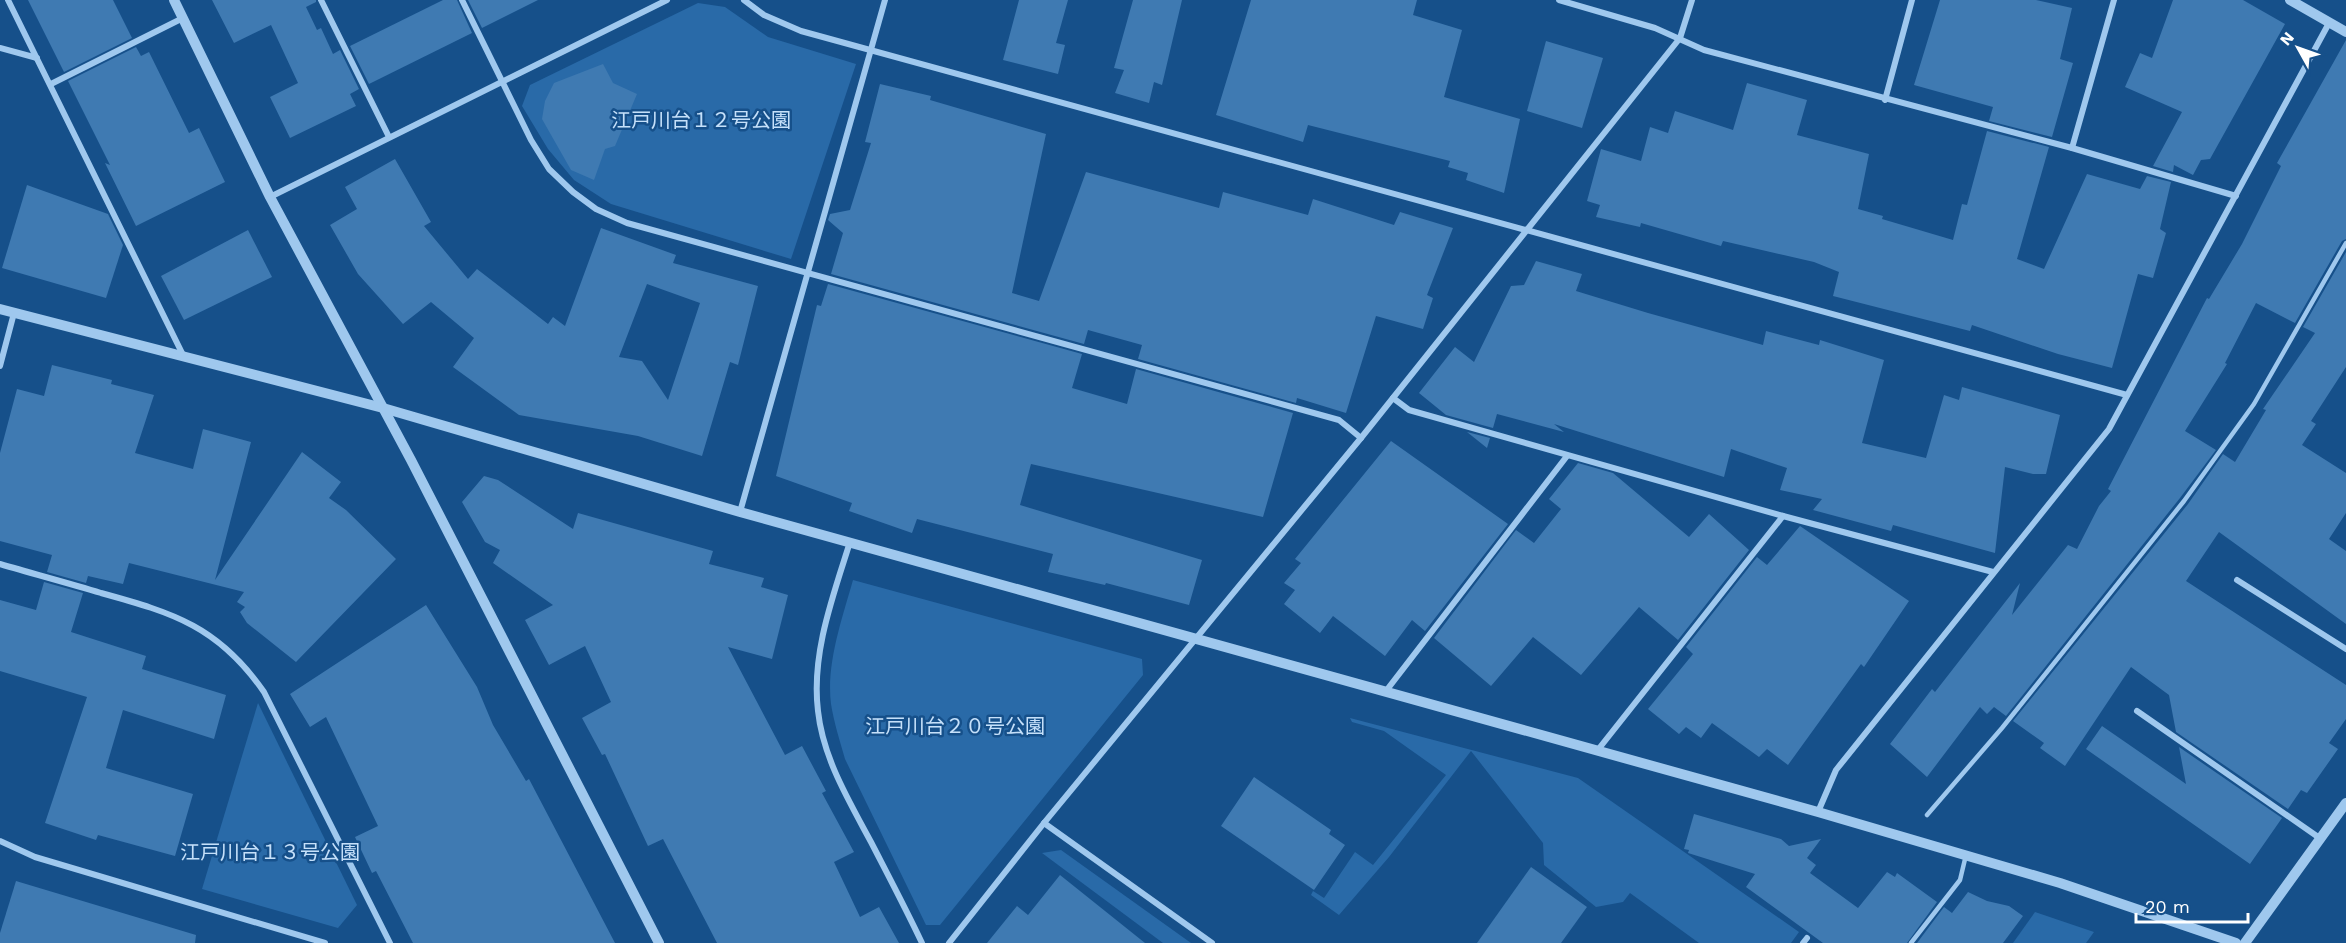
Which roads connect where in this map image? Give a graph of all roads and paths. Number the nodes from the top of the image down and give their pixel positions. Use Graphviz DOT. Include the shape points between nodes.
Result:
graph roads {
  1 [pos="8,0"];
  2 [pos="174,0"];
  3 [pos="321,0"];
  4 [pos="462,0"];
  5 [pos="667,0"];
  6 [pos="744,0"];
  7 [pos="885,0"];
  8 [pos="1559,0"];
  9 [pos="1692,0"];
  10 [pos="1912,0"];
  11 [pos="2114,0"];
  12 [pos="2290,0"];
  13 [pos="183,18"];
  14 [pos="2330,23"];
  15 [pos="2346,32"];
  16 [pos="1680,38"];
  17 [pos="0,48"];
  18 [pos="871,49"];
  19 [pos="37,58"];
  20 [pos="502,81"];
  21 [pos="51,84"];
  22 [pos="1886,100"];
  23 [pos="389,137"];
  24 [pos="2072,148"];
  25 [pos="270,196"];
  26 [pos="2236,196"];
  27 [pos="1528,232"];
  28 [pos="2346,243"];
  29 [pos="808,274"];
  30 [pos="0,309"];
  31 [pos="14,313"];
  32 [pos="185,358"];
  33 [pos="0,366"];
  34 [pos="2127,395"];
  35 [pos="1393,398"];
  36 [pos="383,408"];
  37 [pos="1361,438"];
  38 [pos="1567,456"];
  39 [pos="740,512"];
  40 [pos="1783,516"];
  41 [pos="850,542"];
  42 [pos="0,564"];
  43 [pos="1993,572"];
  44 [pos="2237,580"];
  45 [pos="1198,639"];
  46 [pos="2346,649"];
  47 [pos="1386,692"];
  48 [pos="2137,711"];
  49 [pos="1596,751"];
  50 [pos="2346,802"];
  51 [pos="1818,812"];
  52 [pos="1927,815"];
  53 [pos="1044,823"];
  54 [pos="2321,839"];
  55 [pos="0,841"];
  56 [pos="1966,854"];
  57 [pos="325,943"];
  58 [pos="390,943"];
  59 [pos="659,943"];
  60 [pos="922,943"];
  61 [pos="949,943"];
  62 [pos="1212,943"];
  63 [pos="1911,943"];
  64 [pos="2236,943"];
  65 [pos="2245,943"];
  1 -- 19 [label="street"];
  2 -- 13 [label="street"];
  3 -- 23 [label="street"];
  4 -- 20 [label="street"];
  5 -- 20 [label="street"];
  6 -- 18 [label="street" via="764,15 801,31"];
  7 -- 18 [label="street"];
  8 -- 16 [label="street"];
  9 -- 16 [label="street"];
  10 -- 22 [label="street"];
  11 -- 24 [label="street"];
  12 -- 14 [label="street"];
  13 -- 21 [label="street"];
  13 -- 25 [label="street"];
  14 -- 15 [label="street"];
  14 -- 26 [label="street"];
  16 -- 22 [label="street" via="1704,50"];
  16 -- 27 [label="street"];
  17 -- 19 [label="street"];
  18 -- 27 [label="street"];
  18 -- 29 [label="street"];
  19 -- 21 [label="street"];
  20 -- 23 [label="street"];
  20 -- 29 [label="street" via="549,169 596,208 627,223"];
  21 -- 32 [label="street"];
  22 -- 24 [label="street"];
  23 -- 25 [label="street"];
  24 -- 26 [label="street"];
  25 -- 36 [label="street"];
  26 -- 34 [label="street"];
  27 -- 34 [label="street"];
  27 -- 35 [label="street"];
  28 -- 52 [label="lane" via="2254,404 2184,501"];
  29 -- 37 [label="street" via="1339,420"];
  29 -- 39 [label="street"];
  30 -- 31 [label="street"];
  31 -- 32 [label="street"];
  31 -- 33 [label="street"];
  32 -- 36 [label="street"];
  34 -- 43 [label="street" via="2109,429"];
  35 -- 37 [label="street"];
  35 -- 38 [label="street" via="1409,410"];
  36 -- 39 [label="street"];
  36 -- 59 [label="street"];
  37 -- 45 [label="street"];
  38 -- 40 [label="street"];
  38 -- 47 [label="street"];
  39 -- 41 [label="street"];
  40 -- 43 [label="street"];
  40 -- 49 [label="street"];
  41 -- 45 [label="street"];
  41 -- 60 [label="street" via="826,620 818,664 818,711 840,785"];
  42 -- 58 [label="street" via="175,615 215,638 238,658 264,692"];
  43 -- 51 [label="street" via="1836,770"];
  44 -- 46 [label="street"];
  45 -- 47 [label="street"];
  45 -- 53 [label="street"];
  47 -- 49 [label="street"];
  48 -- 54 [label="street"];
  49 -- 51 [label="street"];
  50 -- 54 [label="street"];
  51 -- 56 [label="street"];
  53 -- 61 [label="street"];
  53 -- 62 [label="street"];
  54 -- 65 [label="street"];
  55 -- 57 [label="street" via="35,857"];
  56 -- 63 [label="lane" via="1960,880"];
  56 -- 64 [label="street"];
}
